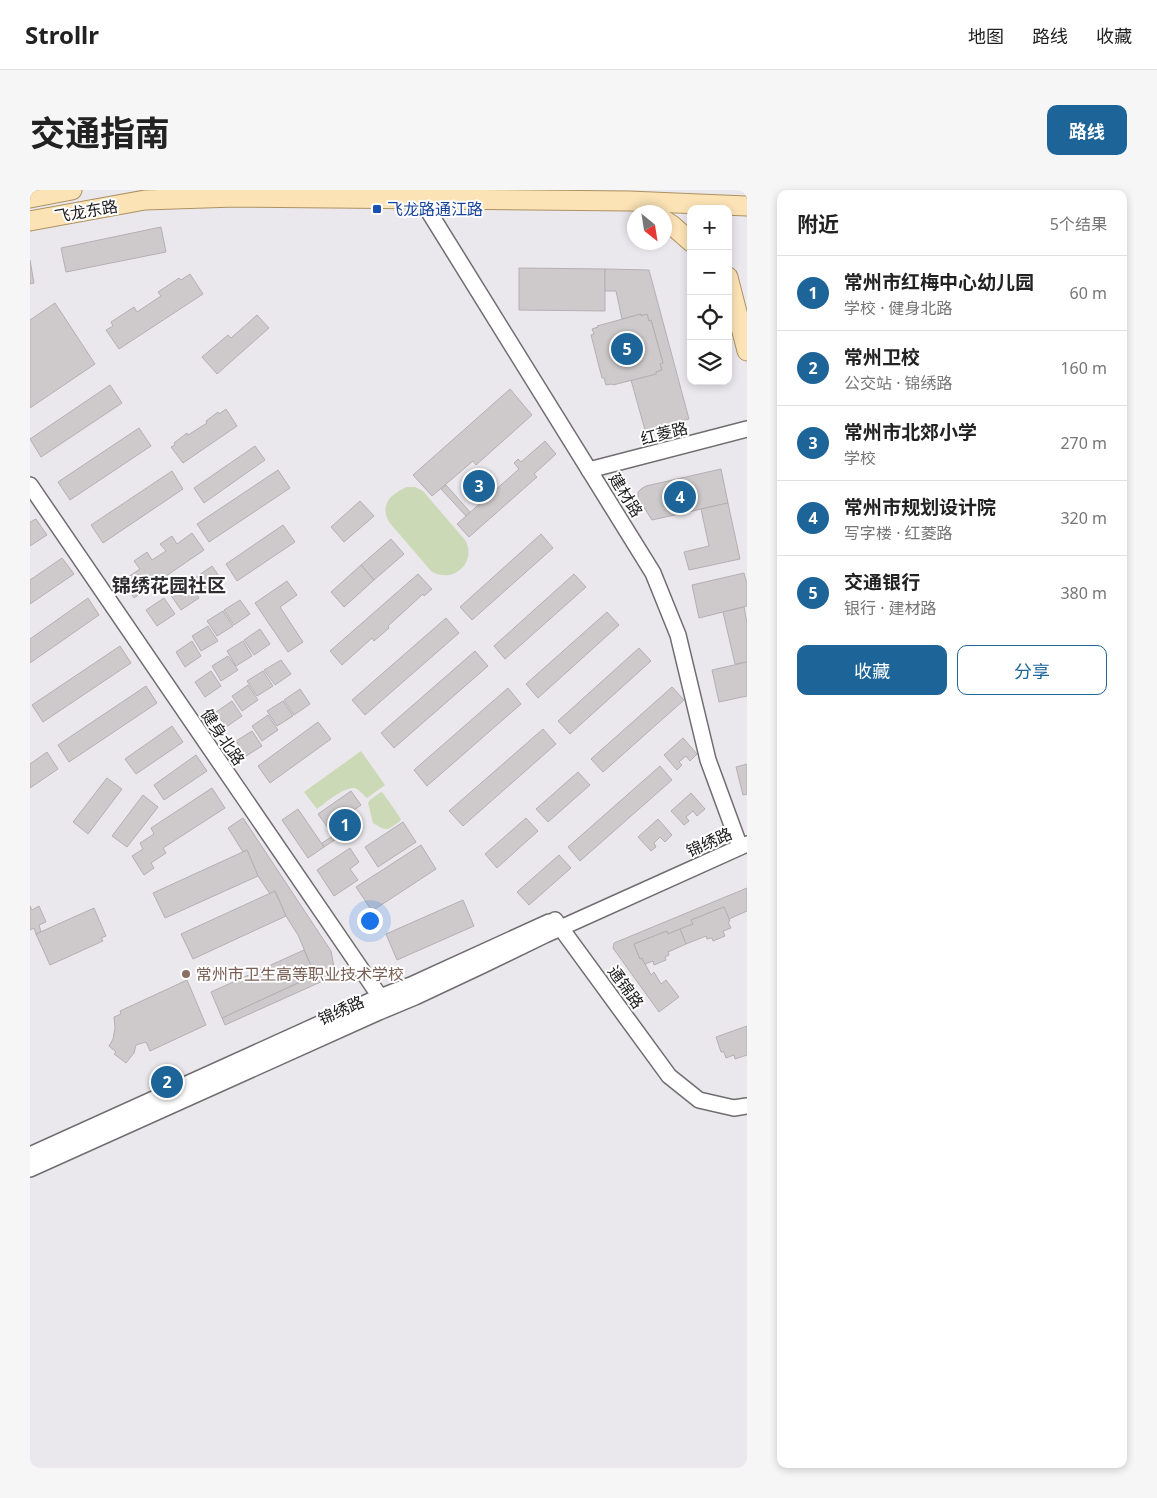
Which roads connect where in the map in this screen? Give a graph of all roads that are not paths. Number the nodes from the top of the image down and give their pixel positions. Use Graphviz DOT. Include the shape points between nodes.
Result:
graph roads {
  1 [pos="72,190"];
  2 [pos="30,198"];
  3 [pos="422,199"];
  4 [pos="630,201"];
  5 [pos="710,201"];
  6 [pos="638,205"];
  7 [pos="747,206"];
  8 [pos="30,221"];
  9 [pos="672,225"];
  10 [pos="687,238"];
  11 [pos="732,300"];
  12 [pos="747,351"];
  13 [pos="747,429"];
  14 [pos="589,470"];
  15 [pos="30,485"];
  16 [pos="744,839"];
  17 [pos="557,923"];
  18 [pos="384,1002"];
  19 [pos="747,1106"];
  20 [pos="30,1155"];
  21 [pos="30,1169"];
  1 -- 2 [label="main road, 飞龙东路"];
  3 -- 4 [label="main road, 飞龙东路"];
  3 -- 8 [label="main road, 飞龙东路" via="235,197 145,200"];
  3 -- 14 [label="street, 建材路"];
  4 -- 5 [label="main road, 飞龙东路"];
  4 -- 6 [label="main road"];
  5 -- 7 [label="main road, 飞龙东路"];
  9 -- 10 [label="main road"];
  11 -- 12 [label="main road"];
  13 -- 14 [label="street, 红菱路"];
  14 -- 16 [label="street, 建材路" via="653,573 678,635 708,760"];
  15 -- 18 [label="street, 健身北路"];
  16 -- 17 [label="street, 锦绣路"];
  17 -- 18 [label="street, 锦绣路" via="411,985"];
  17 -- 19 [label="street, 通锦路" via="669,1076 699,1100 734,1108"];
  18 -- 20 [label="street, 锦绣路"];
  18 -- 21 [label="street, 锦绣路"];
}
